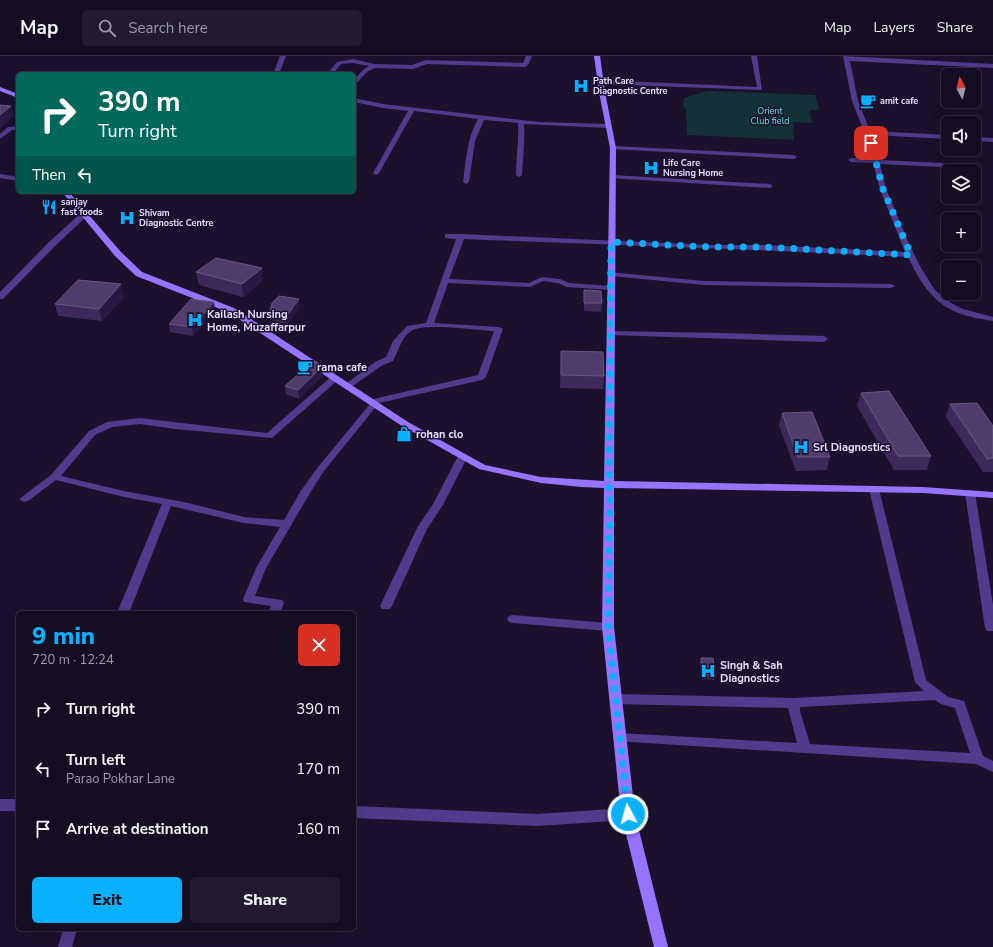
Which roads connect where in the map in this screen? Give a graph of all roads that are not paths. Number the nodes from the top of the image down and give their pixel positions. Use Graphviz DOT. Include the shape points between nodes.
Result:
graph roads {
  1 [pos="283,56"];
  2 [pos="529,56"];
  3 [pos="597,56"];
  4 [pos="754,56"];
  5 [pos="847,58"];
  6 [pos="374,66"];
  7 [pos="993,66"];
  8 [pos="277,72"];
  9 [pos="332,72"];
  10 [pos="356,81"];
  11 [pos="600,82"];
  12 [pos="0,89"];
  13 [pos="16,95"];
  14 [pos="356,100"];
  15 [pos="412,109"];
  16 [pos="482,118"];
  17 [pos="521,122"];
  18 [pos="608,126"];
  19 [pos="16,128"];
  20 [pos="868,133"];
  21 [pos="0,137"];
  22 [pos="941,137"];
  23 [pos="981,139"];
  24 [pos="993,140"];
  25 [pos="613,148"];
  26 [pos="794,157"];
  27 [pos="851,160"];
  28 [pos="875,160"];
  29 [pos="941,165"];
  30 [pos="376,173"];
  31 [pos="519,175"];
  32 [pos="0,176"];
  33 [pos="612,177"];
  34 [pos="16,179"];
  35 [pos="466,182"];
  36 [pos="770,186"];
  37 [pos="67,194"];
  38 [pos="84,215"];
  39 [pos="448,236"];
  40 [pos="461,236"];
  41 [pos="611,242"];
  42 [pos="911,255"];
  43 [pos="611,274"];
  44 [pos="445,281"];
  45 [pos="891,286"];
  46 [pos="611,288"];
  47 [pos="0,297"];
  48 [pos="993,319"];
  49 [pos="429,325"];
  50 [pos="611,334"];
  51 [pos="824,339"];
  52 [pos="335,378"];
  53 [pos="347,386"];
  54 [pos="373,403"];
  55 [pos="463,456"];
  56 [pos="54,478"];
  57 [pos="609,485"];
  58 [pos="874,489"];
  59 [pos="970,493"];
  60 [pos="993,495"];
  61 [pos="24,499"];
  62 [pos="168,502"];
  63 [pos="287,524"];
  64 [pos="386,606"];
  65 [pos="124,611"];
  66 [pos="275,611"];
  67 [pos="513,619"];
  68 [pos="608,627"];
  69 [pos="991,628"];
  70 [pos="938,695"];
  71 [pos="616,699"];
  72 [pos="794,703"];
  73 [pos="620,738"];
  74 [pos="805,749"];
  75 [pos="978,759"];
  76 [pos="993,767"];
  77 [pos="0,805"];
  78 [pos="16,805"];
  79 [pos="356,812"];
  80 [pos="628,814"];
  81 [pos="69,931"];
  82 [pos="65,947"];
  83 [pos="661,947"];
  1 -- 8 [label="street"];
  2 -- 6 [label="street" via="526,65 426,62 413,67"];
  3 -- 11 [label="main road"];
  4 -- 11 [label="street" via="760,89"];
  5 -- 7 [label="street" via="979,63"];
  5 -- 20 [label="street" via="852,88"];
  6 -- 9 [label="street" via="353,61 339,63"];
  6 -- 10 [label="street" via="364,71"];
  11 -- 18 [label="main road"];
  12 -- 13 [label="main road"];
  14 -- 15 [label="street"];
  15 -- 16 [label="street"];
  15 -- 30 [label="street"];
  16 -- 17 [label="street"];
  16 -- 35 [label="street" via="472,139"];
  17 -- 18 [label="street"];
  17 -- 31 [label="street"];
  18 -- 25 [label="main road"];
  19 -- 21 [label="street" via="10,128"];
  20 -- 22 [label="street"];
  20 -- 28 [label="street"];
  23 -- 24 [label="street"];
  25 -- 26 [label="street"];
  25 -- 33 [label="main road"];
  27 -- 28 [label="street"];
  28 -- 29 [label="street"];
  28 -- 42 [label="street" via="883,189"];
  32 -- 34 [label="street"];
  33 -- 36 [label="street"];
  33 -- 41 [label="main road"];
  37 -- 38 [label="main road"];
  38 -- 47 [label="street"];
  38 -- 52 [label="main road" via="139,274 231,310"];
  39 -- 40 [label="street"];
  40 -- 41 [label="street"];
  40 -- 44 [label="street"];
  41 -- 42 [label="street"];
  41 -- 43 [label="main road"];
  42 -- 48 [label="street" via="926,283 939,298 960,311"];
  43 -- 45 [label="street" via="704,283"];
  43 -- 46 [label="main road"];
  44 -- 46 [label="street" via="530,285 542,279 560,281 567,285"];
  44 -- 49 [label="street"];
  46 -- 50 [label="main road"];
  49 -- 53 [label="street" via="410,328 397,341 390,359 378,364"];
  49 -- 54 [label="street" via="499,329 482,377"];
  50 -- 51 [label="street" via="722,334"];
  50 -- 57 [label="main road"];
  52 -- 53 [label="main road"];
  52 -- 56 [label="street" via="268,436 140,421 110,424 92,433"];
  53 -- 54 [label="main road"];
  54 -- 55 [label="main road"];
  54 -- 63 [label="street" via="321,469"];
  55 -- 57 [label="main road" via="482,466 541,480"];
  55 -- 64 [label="street" via="438,505 422,528"];
  56 -- 61 [label="street"];
  56 -- 62 [label="street"];
  57 -- 58 [label="main road"];
  57 -- 68 [label="main road"];
  58 -- 59 [label="main road"];
  58 -- 70 [label="street" via="921,682"];
  59 -- 60 [label="main road"];
  59 -- 69 [label="street"];
  62 -- 63 [label="street" via="244,520"];
  62 -- 65 [label="street"];
  63 -- 66 [label="street" via="261,568 248,599 278,603"];
  67 -- 68 [label="street"];
  68 -- 71 [label="main road"];
  70 -- 72 [label="street"];
  70 -- 75 [label="street" via="945,701 960,704"];
  71 -- 72 [label="street"];
  71 -- 73 [label="main road"];
  72 -- 74 [label="street"];
  73 -- 74 [label="street"];
  73 -- 80 [label="main road"];
  74 -- 75 [label="street"];
  75 -- 76 [label="street"];
  77 -- 78 [label="street"];
  79 -- 80 [label="street" via="536,820"];
  80 -- 83 [label="main road"];
  81 -- 82 [label="street"];
}
